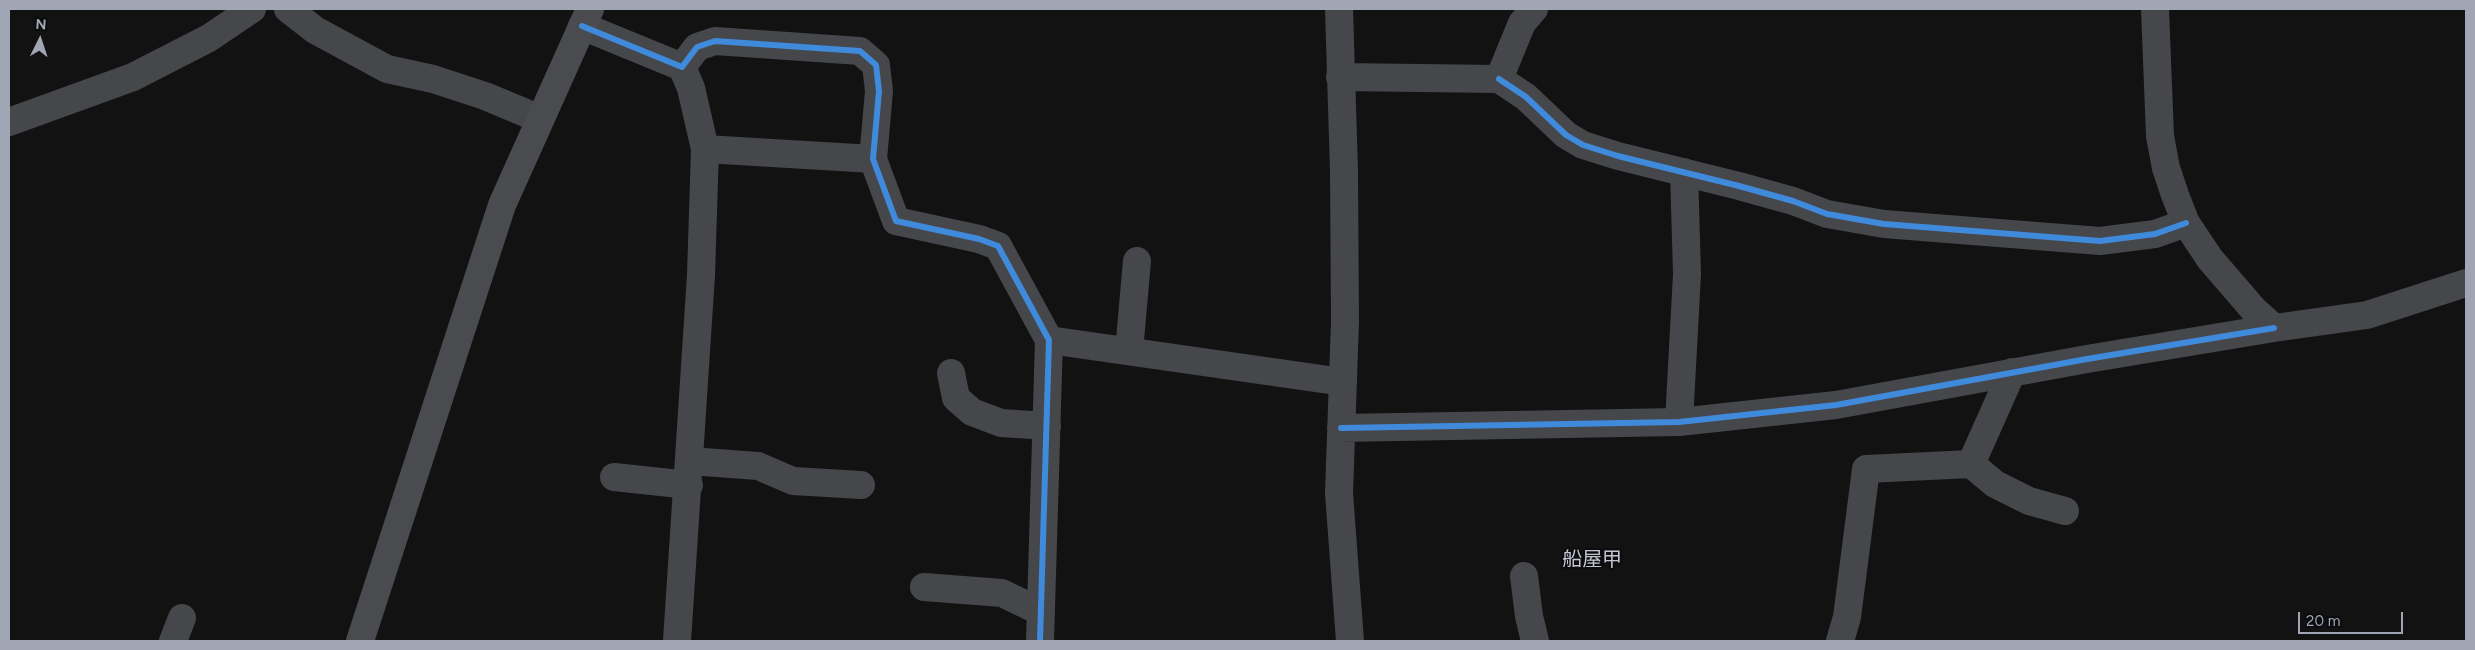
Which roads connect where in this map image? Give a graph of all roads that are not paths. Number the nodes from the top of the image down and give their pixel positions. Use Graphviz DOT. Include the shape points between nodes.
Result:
graph roads {
  1 [pos="252,9"];
  2 [pos="288,9"];
  3 [pos="1333,9"];
  4 [pos="1534,9"];
  5 [pos="2155,9"];
  6 [pos="586,17"];
  7 [pos="682,68"];
  8 [pos="1340,77"];
  9 [pos="1499,79"];
  10 [pos="540,118"];
  11 [pos="9,122"];
  12 [pos="705,149"];
  13 [pos="873,159"];
  14 [pos="1684,172"];
  15 [pos="2186,223"];
  16 [pos="1137,261"];
  17 [pos="2466,283"];
  18 [pos="2274,328"];
  19 [pos="1049,340"];
  20 [pos="1129,351"];
  21 [pos="951,372"];
  22 [pos="2012,372"];
  23 [pos="1343,382"];
  24 [pos="1679,422"];
  25 [pos="1047,426"];
  26 [pos="1341,428"];
  27 [pos="1971,464"];
  28 [pos="689,473"];
  29 [pos="614,477"];
  30 [pos="861,485"];
  31 [pos="2065,511"];
  32 [pos="1524,576"];
  33 [pos="924,587"];
  34 [pos="1041,612"];
  35 [pos="360,641"];
  36 [pos="677,641"];
  37 [pos="1040,641"];
  38 [pos="1350,641"];
  39 [pos="1535,641"];
  40 [pos="1840,641"];
  1 -- 11 [label="street" via="209,38 133,77"];
  2 -- 10 [label="street" via="315,30 387,70 433,78"];
  3 -- 8 [label="street"];
  4 -- 9 [label="street" via="1522,23"];
  5 -- 15 [label="street" via="2160,136 2166,168"];
  6 -- 7 [label="street"];
  6 -- 10 [label="street"];
  7 -- 12 [label="street" via="691,88"];
  7 -- 13 [label="street" via="697,47 716,41 860,51 876,65 878,90"];
  8 -- 9 [label="street"];
  8 -- 23 [label="street" via="1344,171"];
  9 -- 14 [label="street" via="1526,97 1566,134 1583,145"];
  10 -- 35 [label="street" via="502,205"];
  12 -- 13 [label="street"];
  12 -- 28 [label="street"];
  13 -- 19 [label="street" via="896,221 998,246"];
  14 -- 15 [label="street" via="1793,201 1827,214 1884,224 2100,241 2155,234"];
  14 -- 24 [label="street" via="1687,274"];
  15 -- 18 [label="street" via="2232,286"];
  16 -- 20 [label="street"];
  17 -- 18 [label="street" via="2367,315"];
  18 -- 22 [label="street"];
  19 -- 20 [label="street"];
  19 -- 25 [label="street"];
  20 -- 23 [label="street"];
  21 -- 25 [label="street" via="956,398 972,412 1001,423"];
  22 -- 24 [label="street" via="1836,405"];
  22 -- 27 [label="street"];
  23 -- 26 [label="street"];
  24 -- 26 [label="street"];
  25 -- 34 [label="street"];
  26 -- 38 [label="street" via="1339,493"];
  27 -- 31 [label="street" via="1995,484 2029,501"];
  27 -- 40 [label="street" via="1866,469 1847,617"];
  28 -- 29 [label="street"];
  28 -- 30 [label="street" via="758,466 793,481"];
  28 -- 36 [label="street"];
  32 -- 39 [label="street"];
  33 -- 34 [label="street" via="1002,593"];
  34 -- 37 [label="street"];
}
